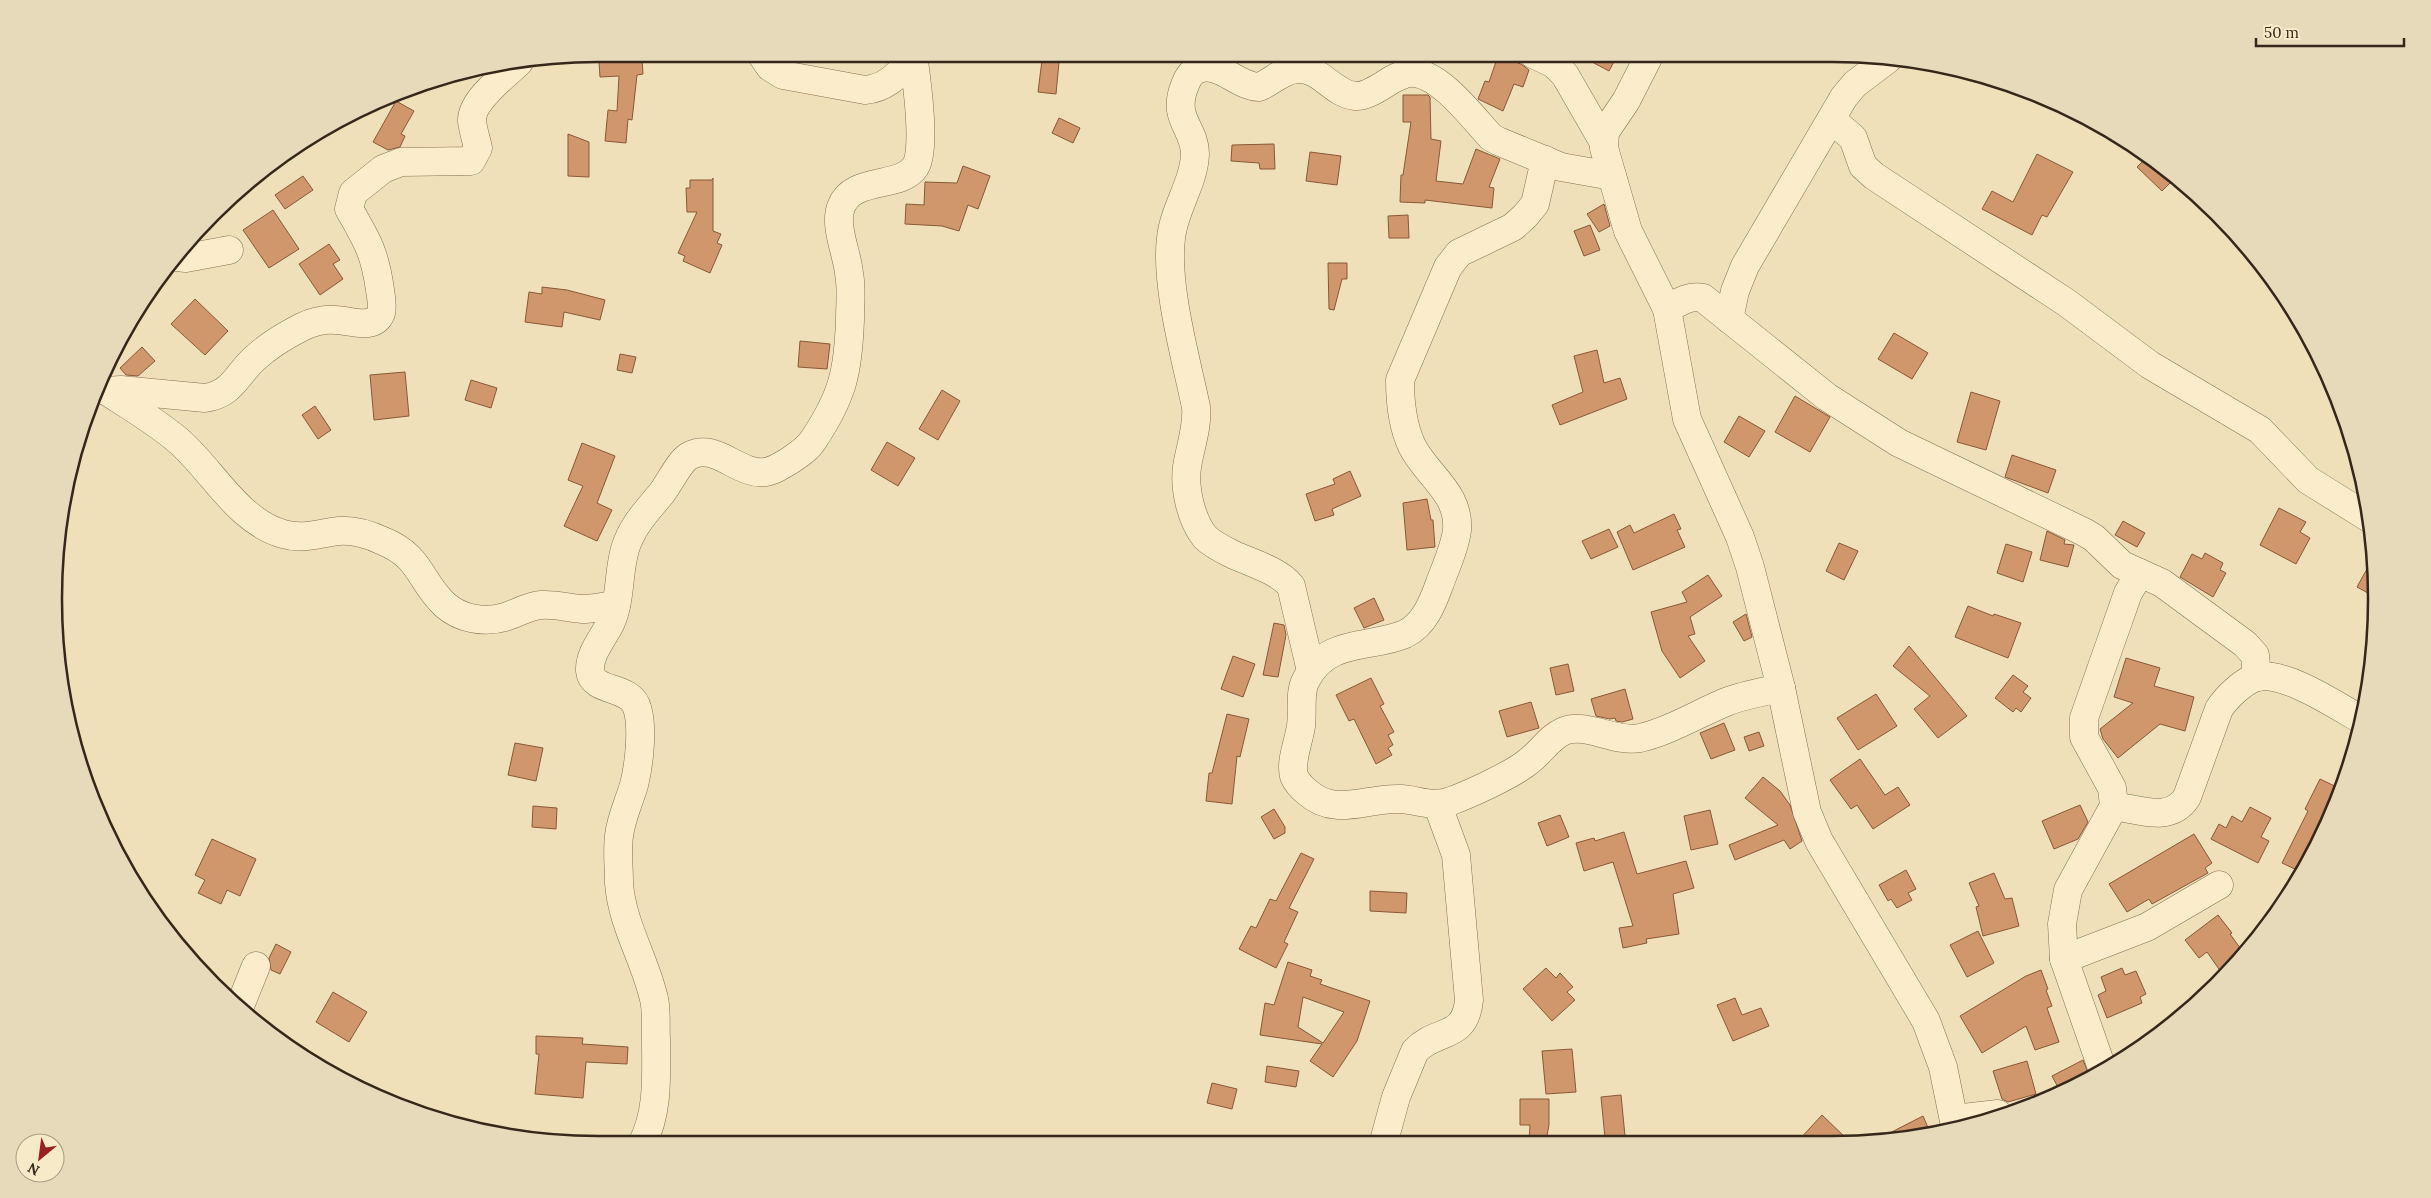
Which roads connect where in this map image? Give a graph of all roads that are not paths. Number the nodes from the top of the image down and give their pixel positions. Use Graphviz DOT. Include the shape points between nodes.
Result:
graph roads {
  1 [pos="767,62"];
  2 [pos="908,62"];
  3 [pos="914,62"];
  4 [pos="1550,62"];
  5 [pos="1646,62"];
  6 [pos="1880,65"];
  7 [pos="511,70"];
  8 [pos="1832,120"];
  9 [pos="1603,141"];
  10 [pos="1545,160"];
  11 [pos="1612,176"];
  12 [pos="229,250"];
  13 [pos="185,258"];
  14 [pos="1667,309"];
  15 [pos="1729,319"];
  16 [pos="106,388"];
  17 [pos="105,390"];
  18 [pos="2361,513"];
  19 [pos="2140,573"];
  20 [pos="616,605"];
  21 [pos="1311,671"];
  22 [pos="2257,678"];
  23 [pos="1781,688"];
  24 [pos="2355,716"];
  25 [pos="1438,806"];
  26 [pos="2114,806"];
  27 [pos="2219,884"];
  28 [pos="2064,959"];
  29 [pos="256,966"];
  30 [pos="243,1000"];
  31 [pos="2100,1064"];
  32 [pos="1955,1121"];
  33 [pos="646,1136"];
  34 [pos="1385,1136"];
  1 -- 2 [label="street" via="782,76 865,90 887,85"];
  3 -- 20 [label="street" via="920,135 915,168 902,176 850,194 840,208 838,220 850,285 846,376 837,398 809,446 772,470 754,473 706,452 684,460 629,537"];
  4 -- 9 [label="street" via="1565,75"];
  5 -- 9 [label="street" via="1605,132"];
  6 -- 8 [label="street" via="1855,84"];
  7 -- 16 [label="street" via="483,96 475,108 472,119 478,148 471,160 402,162 383,169 353,193 349,209 371,246 378,274 382,305 376,320 368,323 329,320 300,328 255,358 229,388 215,397"];
  8 -- 15 [label="street" via="1745,266"];
  8 -- 18 [label="street" via="1853,138 1863,166 1874,176 2067,303 2150,365 2260,430 2308,480"];
  9 -- 11 [label="street"];
  10 -- 11 [label="street" via="1561,167"];
  10 -- 21 [label="street" via="1535,204 1525,216 1513,227 1459,254 1448,267 1400,380 1400,400 1412,445 1450,496 1456,517 1455,542 1431,608 1406,634 1340,648"];
  10 -- 21 [label="street" via="1491,137 1442,86 1415,73 1403,74 1358,96 1343,93 1306,69 1283,73 1259,87 1241,84 1220,69 1210,67 1197,69 1187,80 1180,112 1192,142 1194,157 1171,236 1170,255 1178,323 1197,419 1187,468 1188,492 1197,525 1206,537 1221,548 1281,577 1291,586"];
  11 -- 14 [label="street" via="1628,231"];
  12 -- 13 [label="street"];
  14 -- 15 [label="street" via="1696,296"];
  14 -- 23 [label="street" via="1688,419 1743,544"];
  15 -- 19 [label="street" via="1827,397 1891,438 2084,532 2122,565"];
  17 -- 20 [label="street" via="174,437 218,486 261,522 283,534 308,537 341,531 361,533 383,541 409,555 441,601 456,613 476,619 503,618 539,605 585,609"];
  19 -- 22 [label="street" via="2168,587 2252,650"];
  19 -- 26 [label="street" via="2128,593 2083,723 2084,737 2112,788"];
  20 -- 33 [label="street" via="594,653 590,670 597,683 631,698 636,704 639,721 635,783 619,837 619,886 627,923 655,1000 656,1099"];
  21 -- 25 [label="street" via="1304,683 1293,772 1296,782 1324,804 1338,806 1401,798"];
  22 -- 24 [label="street" via="2279,679 2300,685"];
  22 -- 26 [label="street" via="2225,700 2219,709 2181,807 2159,813"];
  23 -- 25 [label="street" via="1726,702 1660,732 1638,738 1622,739 1576,728 1563,731 1528,762"];
  23 -- 32 [label="street" via="1807,812 1819,842 1926,1021 1943,1068"];
  25 -- 34 [label="street" via="1456,855 1468,1011 1462,1024 1420,1045 1415,1051 1396,1097"];
  26 -- 28 [label="street" via="2068,890 2062,924"];
  27 -- 28 [label="street" via="2147,927"];
  28 -- 31 [label="street"];
  29 -- 30 [label="street"];
}
